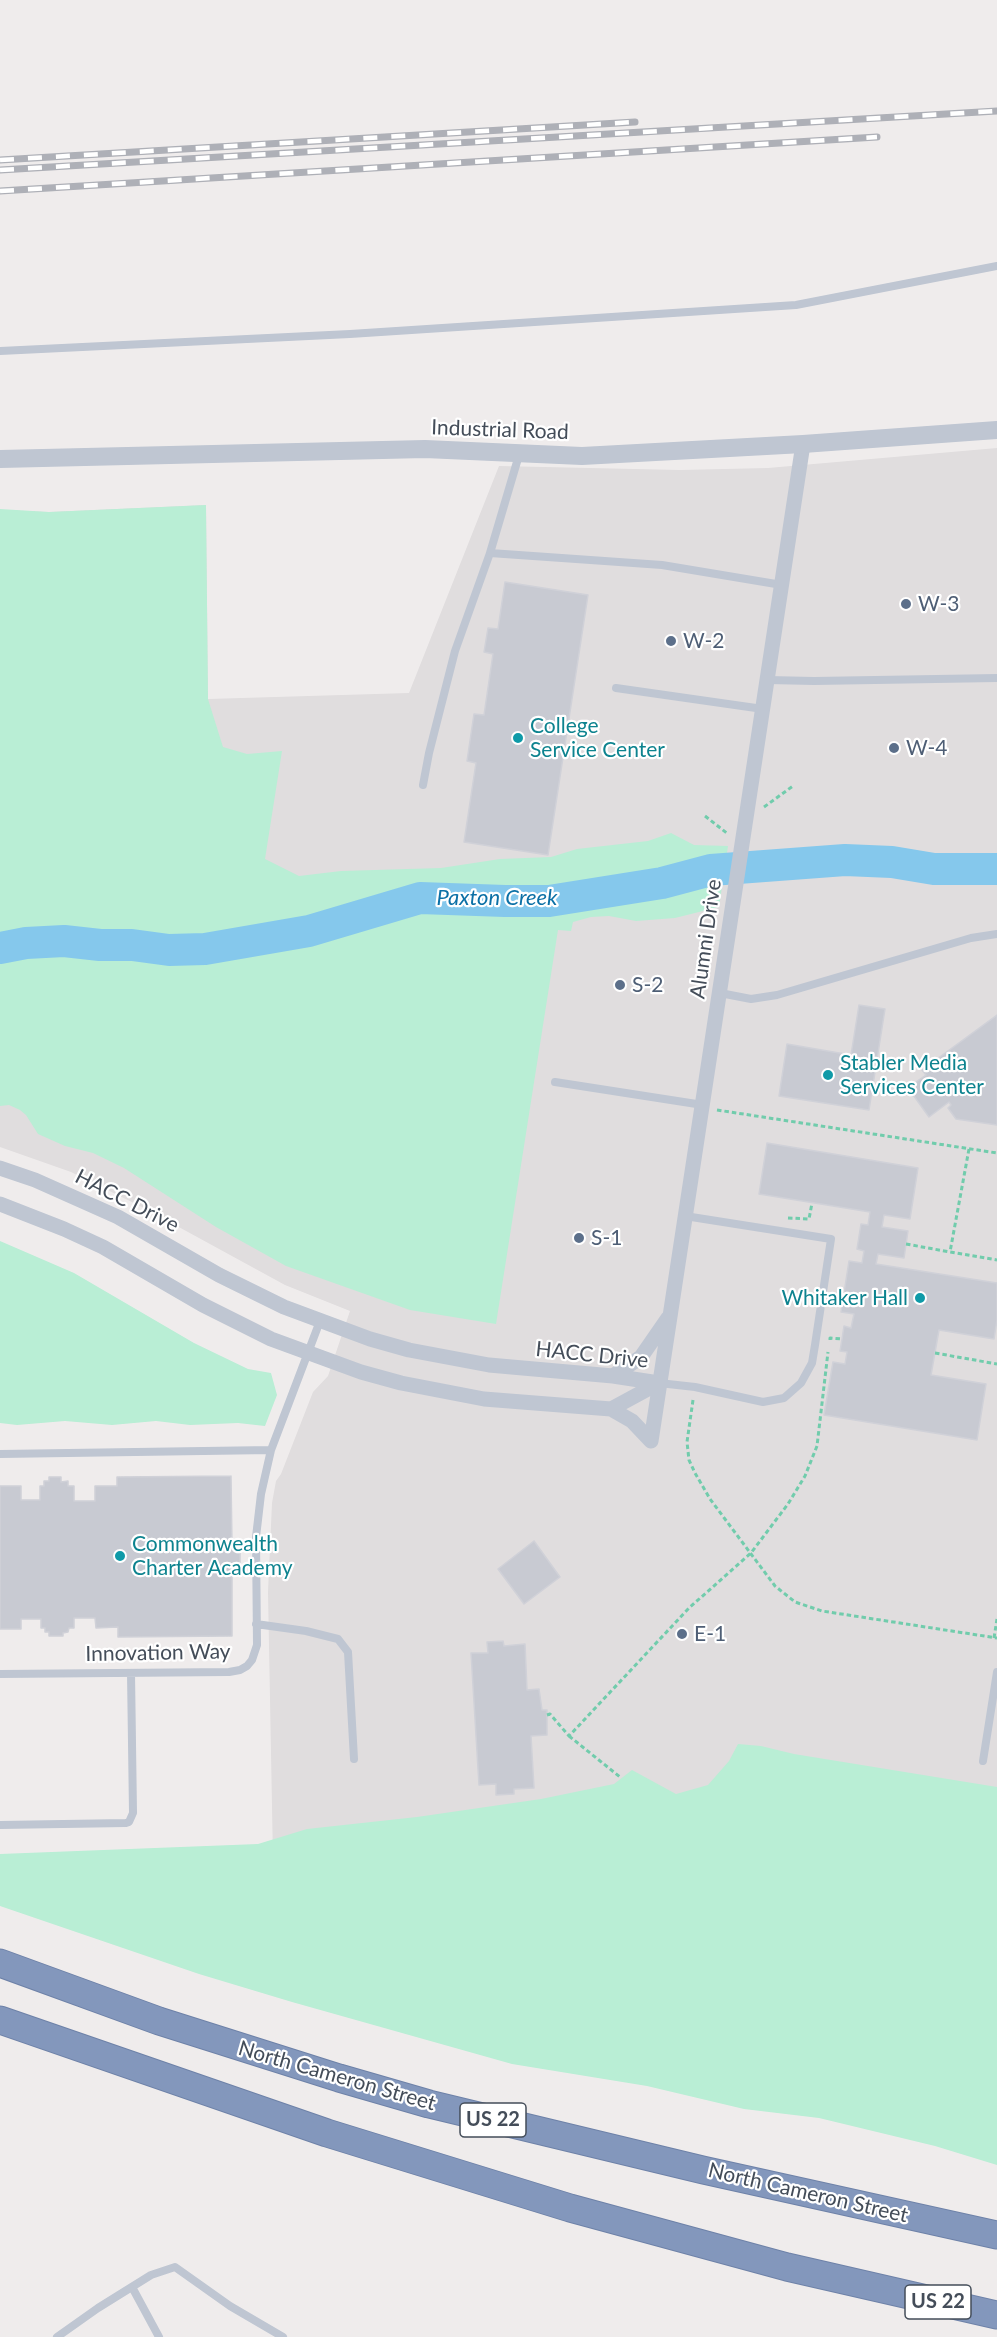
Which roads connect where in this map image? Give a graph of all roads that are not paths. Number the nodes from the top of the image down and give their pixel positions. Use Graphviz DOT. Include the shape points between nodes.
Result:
graph roads {
  1 [pos="997,266"];
  2 [pos="0,351"];
  3 [pos="997,430"];
  4 [pos="802,444"];
  5 [pos="519,453"];
  6 [pos="0,459"];
  7 [pos="490,553"];
  8 [pos="782,585"];
  9 [pos="997,678"];
  10 [pos="768,680"];
  11 [pos="616,688"];
  12 [pos="763,709"];
  13 [pos="423,785"];
  14 [pos="997,933"];
  15 [pos="720,993"];
  16 [pos="555,1082"];
  17 [pos="710,1108"];
  18 [pos="0,1168"];
  19 [pos="0,1204"];
  20 [pos="685,1216"];
  21 [pos="671,1313"];
  22 [pos="320,1322"];
  23 [pos="308,1353"];
  24 [pos="613,1376"];
  25 [pos="659,1383"];
  26 [pos="610,1409"];
  27 [pos="271,1450"];
  28 [pos="0,1454"];
  29 [pos="256,1624"];
  30 [pos="997,1672"];
  31 [pos="131,1673"];
  32 [pos="0,1674"];
  33 [pos="354,1759"];
  34 [pos="983,1761"];
  35 [pos="0,1825"];
  36 [pos="0,1963"];
  37 [pos="0,2020"];
  38 [pos="997,2235"];
  39 [pos="132,2287"];
  40 [pos="879,2289"];
  41 [pos="997,2314"];
  42 [pos="997,2326"];
  43 [pos="57,2337"];
  44 [pos="159,2337"];
  45 [pos="283,2337"];
  1 -- 2 [label="lane" via="796,305 350,334"];
  3 -- 4 [label="street, Industrial Road"];
  4 -- 5 [label="street, Industrial Road" via="582,456"];
  4 -- 8 [label="street, Alumni Drive"];
  5 -- 6 [label="street, Industrial Road" via="425,449"];
  5 -- 7 [label="lane"];
  7 -- 8 [label="lane" via="662,565"];
  7 -- 13 [label="lane" via="455,651"];
  8 -- 10 [label="street, Alumni Drive"];
  9 -- 10 [label="lane"];
  10 -- 12 [label="street, Alumni Drive"];
  11 -- 12 [label="lane"];
  12 -- 15 [label="street, Alumni Drive"];
  14 -- 15 [label="lane" via="777,995 751,999"];
  15 -- 17 [label="street, Alumni Drive"];
  16 -- 17 [label="lane"];
  17 -- 20 [label="street, Alumni Drive"];
  18 -- 22 [label="street, HACC Drive" via="118,1217 230,1281"];
  19 -- 23 [label="street" via="103,1247 227,1318"];
  20 -- 21 [label="street, Alumni Drive"];
  20 -- 25 [label="lane" via="831,1239 814,1354 801,1383 784,1398 763,1402"];
  21 -- 24 [label="street" via="641,1357"];
  21 -- 25 [label="street, Alumni Drive"];
  22 -- 23 [label="lane, Innovation Way"];
  22 -- 24 [label="street, HACC Drive" via="449,1359"];
  23 -- 26 [label="street" via="361,1372 443,1392 526,1404"];
  23 -- 27 [label="lane, Innovation Way"];
  24 -- 25 [label="street, HACC Drive"];
  25 -- 26 [label="street, HACC Drive"];
  25 -- 26 [label="street, Alumni Drive" via="651,1441 632,1421"];
  27 -- 28 [label="lane"];
  27 -- 29 [label="lane, Innovation Way" via="256,1537"];
  29 -- 31 [label="lane, Innovation Way" via="255,1652 240,1670"];
  29 -- 33 [label="lane" via="338,1639 348,1652"];
  30 -- 34 [label="lane"];
  31 -- 32 [label="lane, Innovation Way"];
  31 -- 35 [label="lane" via="132,1818 126,1823"];
  36 -- 38 [label="highway, North Cameron Street / US 22" via="170,2025 429,2104"];
  37 -- 40 [label="highway, US 22" via="448,2172 682,2239"];
  39 -- 43 [label="lane"];
  39 -- 44 [label="lane"];
  39 -- 45 [label="lane" via="175,2267"];
  40 -- 41 [label="highway, US 22"];
  40 -- 42 [label="highway"];
}
